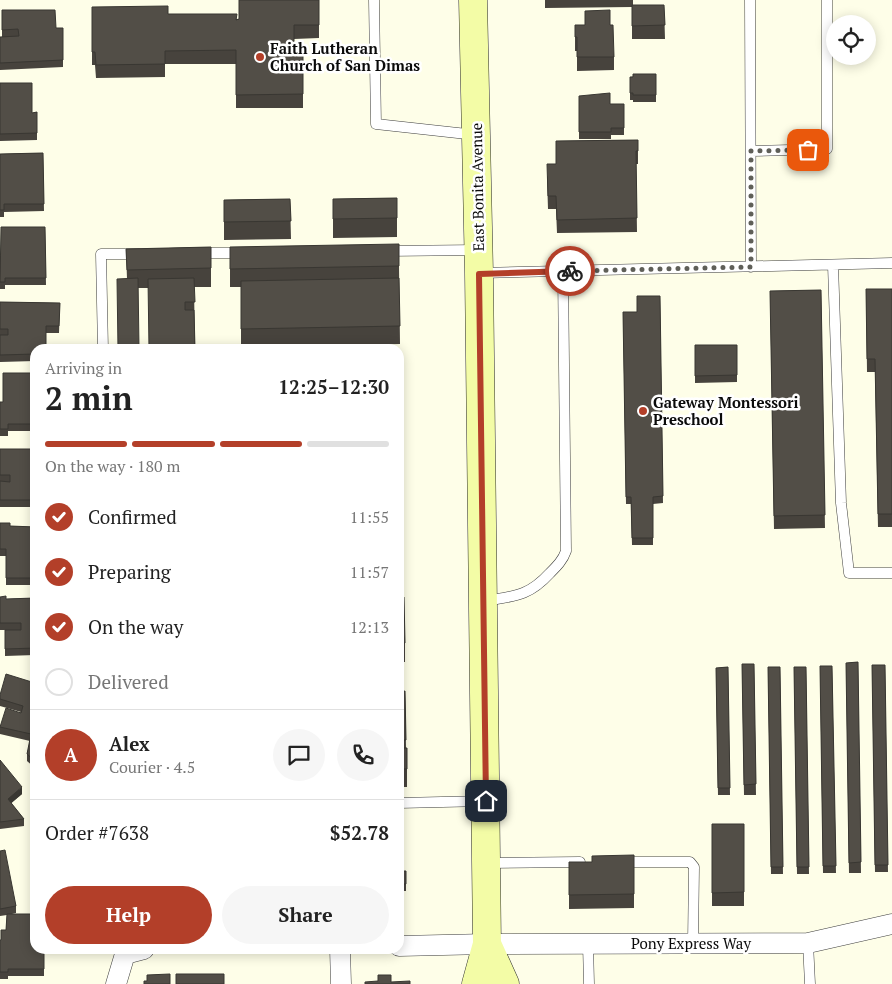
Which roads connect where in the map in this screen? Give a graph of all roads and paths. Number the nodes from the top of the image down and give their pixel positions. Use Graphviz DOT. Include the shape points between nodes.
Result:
graph roads {
  1 [pos="374,0"];
  2 [pos="473,0"];
  3 [pos="750,0"];
  4 [pos="826,0"];
  5 [pos="476,135"];
  6 [pos="751,151"];
  7 [pos="378,252"];
  8 [pos="259,253"];
  9 [pos="151,254"];
  10 [pos="190,254"];
  11 [pos="478,262"];
  12 [pos="892,263"];
  13 [pos="833,265"];
  14 [pos="751,267"];
  15 [pos="563,271"];
  16 [pos="103,344"];
  17 [pos="892,573"];
  18 [pos="483,602"];
  19 [pos="486,801"];
  20 [pos="404,803"];
  21 [pos="591,862"];
  22 [pos="611,862"];
  23 [pos="486,863"];
  24 [pos="892,924"];
  25 [pos="693,943"];
  26 [pos="808,943"];
  27 [pos="487,944"];
  28 [pos="588,944"];
  29 [pos="404,946"];
  30 [pos="125,954"];
  31 [pos="340,954"];
  32 [pos="116,984"];
  33 [pos="340,984"];
  34 [pos="476,984"];
  35 [pos="505,984"];
  36 [pos="589,984"];
  37 [pos="810,984"];
  1 -- 5 [label="lane" via="376,124"];
  2 -- 5 [label="main road, East Bonita Avenue"];
  3 -- 6 [label="lane"];
  4 -- 6 [label="lane" via="828,149"];
  5 -- 11 [label="main road, East Bonita Avenue"];
  6 -- 14 [label="lane"];
  7 -- 11 [label="lane"];
  8 -- 10 [label="lane"];
  9 -- 16 [label="lane" via="101,254"];
  11 -- 15 [label="lane"];
  11 -- 18 [label="main road, East Bonita Avenue"];
  12 -- 13 [label="lane"];
  13 -- 14 [label="lane"];
  13 -- 17 [label="lane" via="840,503 849,573"];
  14 -- 15 [label="lane"];
  15 -- 18 [label="lane" via="566,551 563,559 531,590"];
  18 -- 19 [label="main road, East Bonita Avenue"];
  19 -- 20 [label="lane"];
  19 -- 23 [label="main road, East Bonita Avenue"];
  21 -- 23 [label="lane"];
  22 -- 25 [label="lane" via="690,862 694,867"];
  23 -- 27 [label="main road, East Bonita Avenue"];
  24 -- 26 [label="street, Pony Express Way"];
  25 -- 26 [label="street, Pony Express Way"];
  25 -- 28 [label="street, Pony Express Way"];
  26 -- 37 [label="lane"];
  27 -- 28 [label="street, Pony Express Way"];
  27 -- 29 [label="street, Pony Express Way"];
  27 -- 34 [label="main road, East Bonita Avenue"];
  27 -- 35 [label="main road, East Bonita Avenue"];
  28 -- 36 [label="lane"];
  30 -- 32 [label="street"];
  31 -- 33 [label="street"];
}
